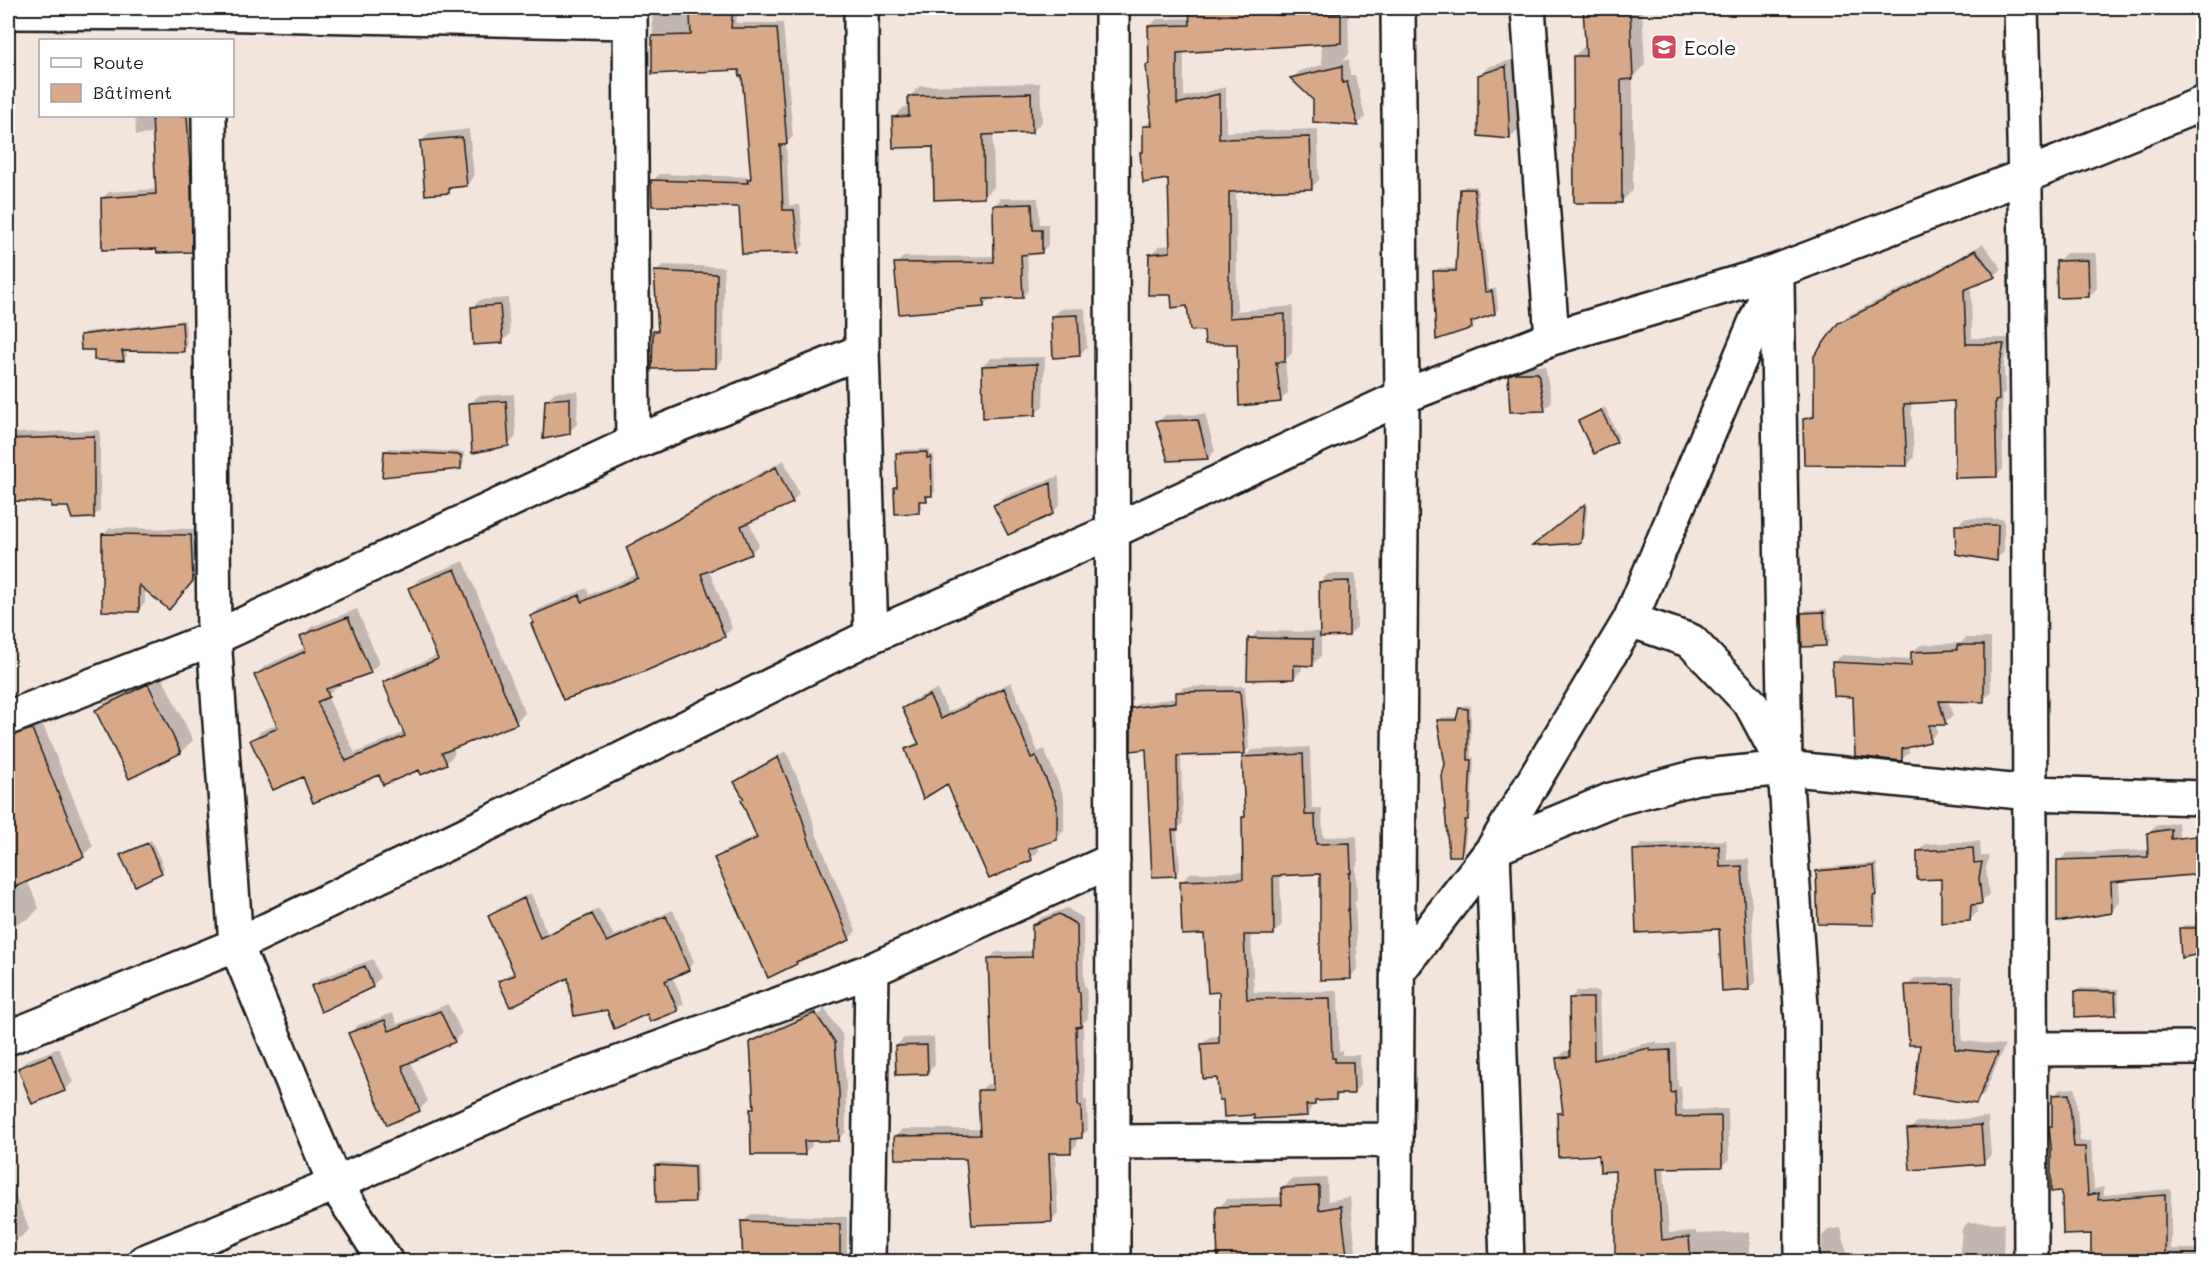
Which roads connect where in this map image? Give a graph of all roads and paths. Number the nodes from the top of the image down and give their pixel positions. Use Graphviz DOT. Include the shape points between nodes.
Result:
graph roads {
  1 [pos="861,8"];
  2 [pos="1112,8"];
  3 [pos="1398,8"];
  4 [pos="1528,8"];
  5 [pos="2021,8"];
  6 [pos="8,12"];
  7 [pos="630,15"];
  8 [pos="208,20"];
  9 [pos="2204,103"];
  10 [pos="209,117"];
  11 [pos="2025,176"];
  12 [pos="1777,270"];
  13 [pos="1552,338"];
  14 [pos="862,351"];
  15 [pos="1402,397"];
  16 [pos="633,443"];
  17 [pos="1113,531"];
  18 [pos="1630,620"];
  19 [pos="871,636"];
  20 [pos="214,639"];
  21 [pos="8,718"];
  22 [pos="1785,768"];
  23 [pos="2030,793"];
  24 [pos="2204,798"];
  25 [pos="1493,849"];
  26 [pos="1113,860"];
  27 [pos="236,945"];
  28 [pos="872,970"];
  29 [pos="1398,970"];
  30 [pos="8,1038"];
  31 [pos="2204,1048"];
  32 [pos="2030,1049"];
  33 [pos="1396,1140"];
  34 [pos="1113,1142"];
  35 [pos="335,1184"];
  36 [pos="144,1262"];
  37 [pos="386,1262"];
  38 [pos="868,1262"];
  39 [pos="1113,1262"];
  40 [pos="1395,1262"];
  41 [pos="1507,1262"];
  42 [pos="1802,1262"];
  43 [pos="2031,1262"];
  1 -- 14 [label="street"];
  2 -- 17 [label="street"];
  3 -- 15 [label="street"];
  4 -- 13 [label="street"];
  5 -- 11 [label="street"];
  6 -- 8 [label="street"];
  7 -- 8 [label="street"];
  7 -- 16 [label="street"];
  9 -- 11 [label="street"];
  10 -- 20 [label="street"];
  11 -- 12 [label="street"];
  11 -- 23 [label="street"];
  12 -- 13 [label="street"];
  12 -- 18 [label="street"];
  12 -- 22 [label="street"];
  13 -- 15 [label="street"];
  14 -- 16 [label="street"];
  14 -- 19 [label="street"];
  15 -- 17 [label="street"];
  15 -- 29 [label="street"];
  16 -- 20 [label="street"];
  17 -- 19 [label="street"];
  17 -- 26 [label="street"];
  18 -- 22 [label="street" via="1691,641 1751,704"];
  18 -- 25 [label="street"];
  19 -- 27 [label="street"];
  20 -- 21 [label="street"];
  20 -- 27 [label="street"];
  22 -- 23 [label="street"];
  22 -- 25 [label="street" via="1697,777 1611,800"];
  22 -- 42 [label="street" via="1802,1021"];
  23 -- 24 [label="street"];
  23 -- 32 [label="street"];
  25 -- 29 [label="street"];
  25 -- 41 [label="street"];
  26 -- 28 [label="street"];
  26 -- 34 [label="street"];
  27 -- 30 [label="street"];
  27 -- 35 [label="street"];
  28 -- 35 [label="street" via="548,1089"];
  28 -- 38 [label="street"];
  29 -- 33 [label="street"];
  31 -- 32 [label="street"];
  32 -- 43 [label="street"];
  33 -- 34 [label="street"];
  33 -- 40 [label="street"];
  34 -- 39 [label="street"];
  35 -- 36 [label="street"];
  35 -- 37 [label="street"];
}
